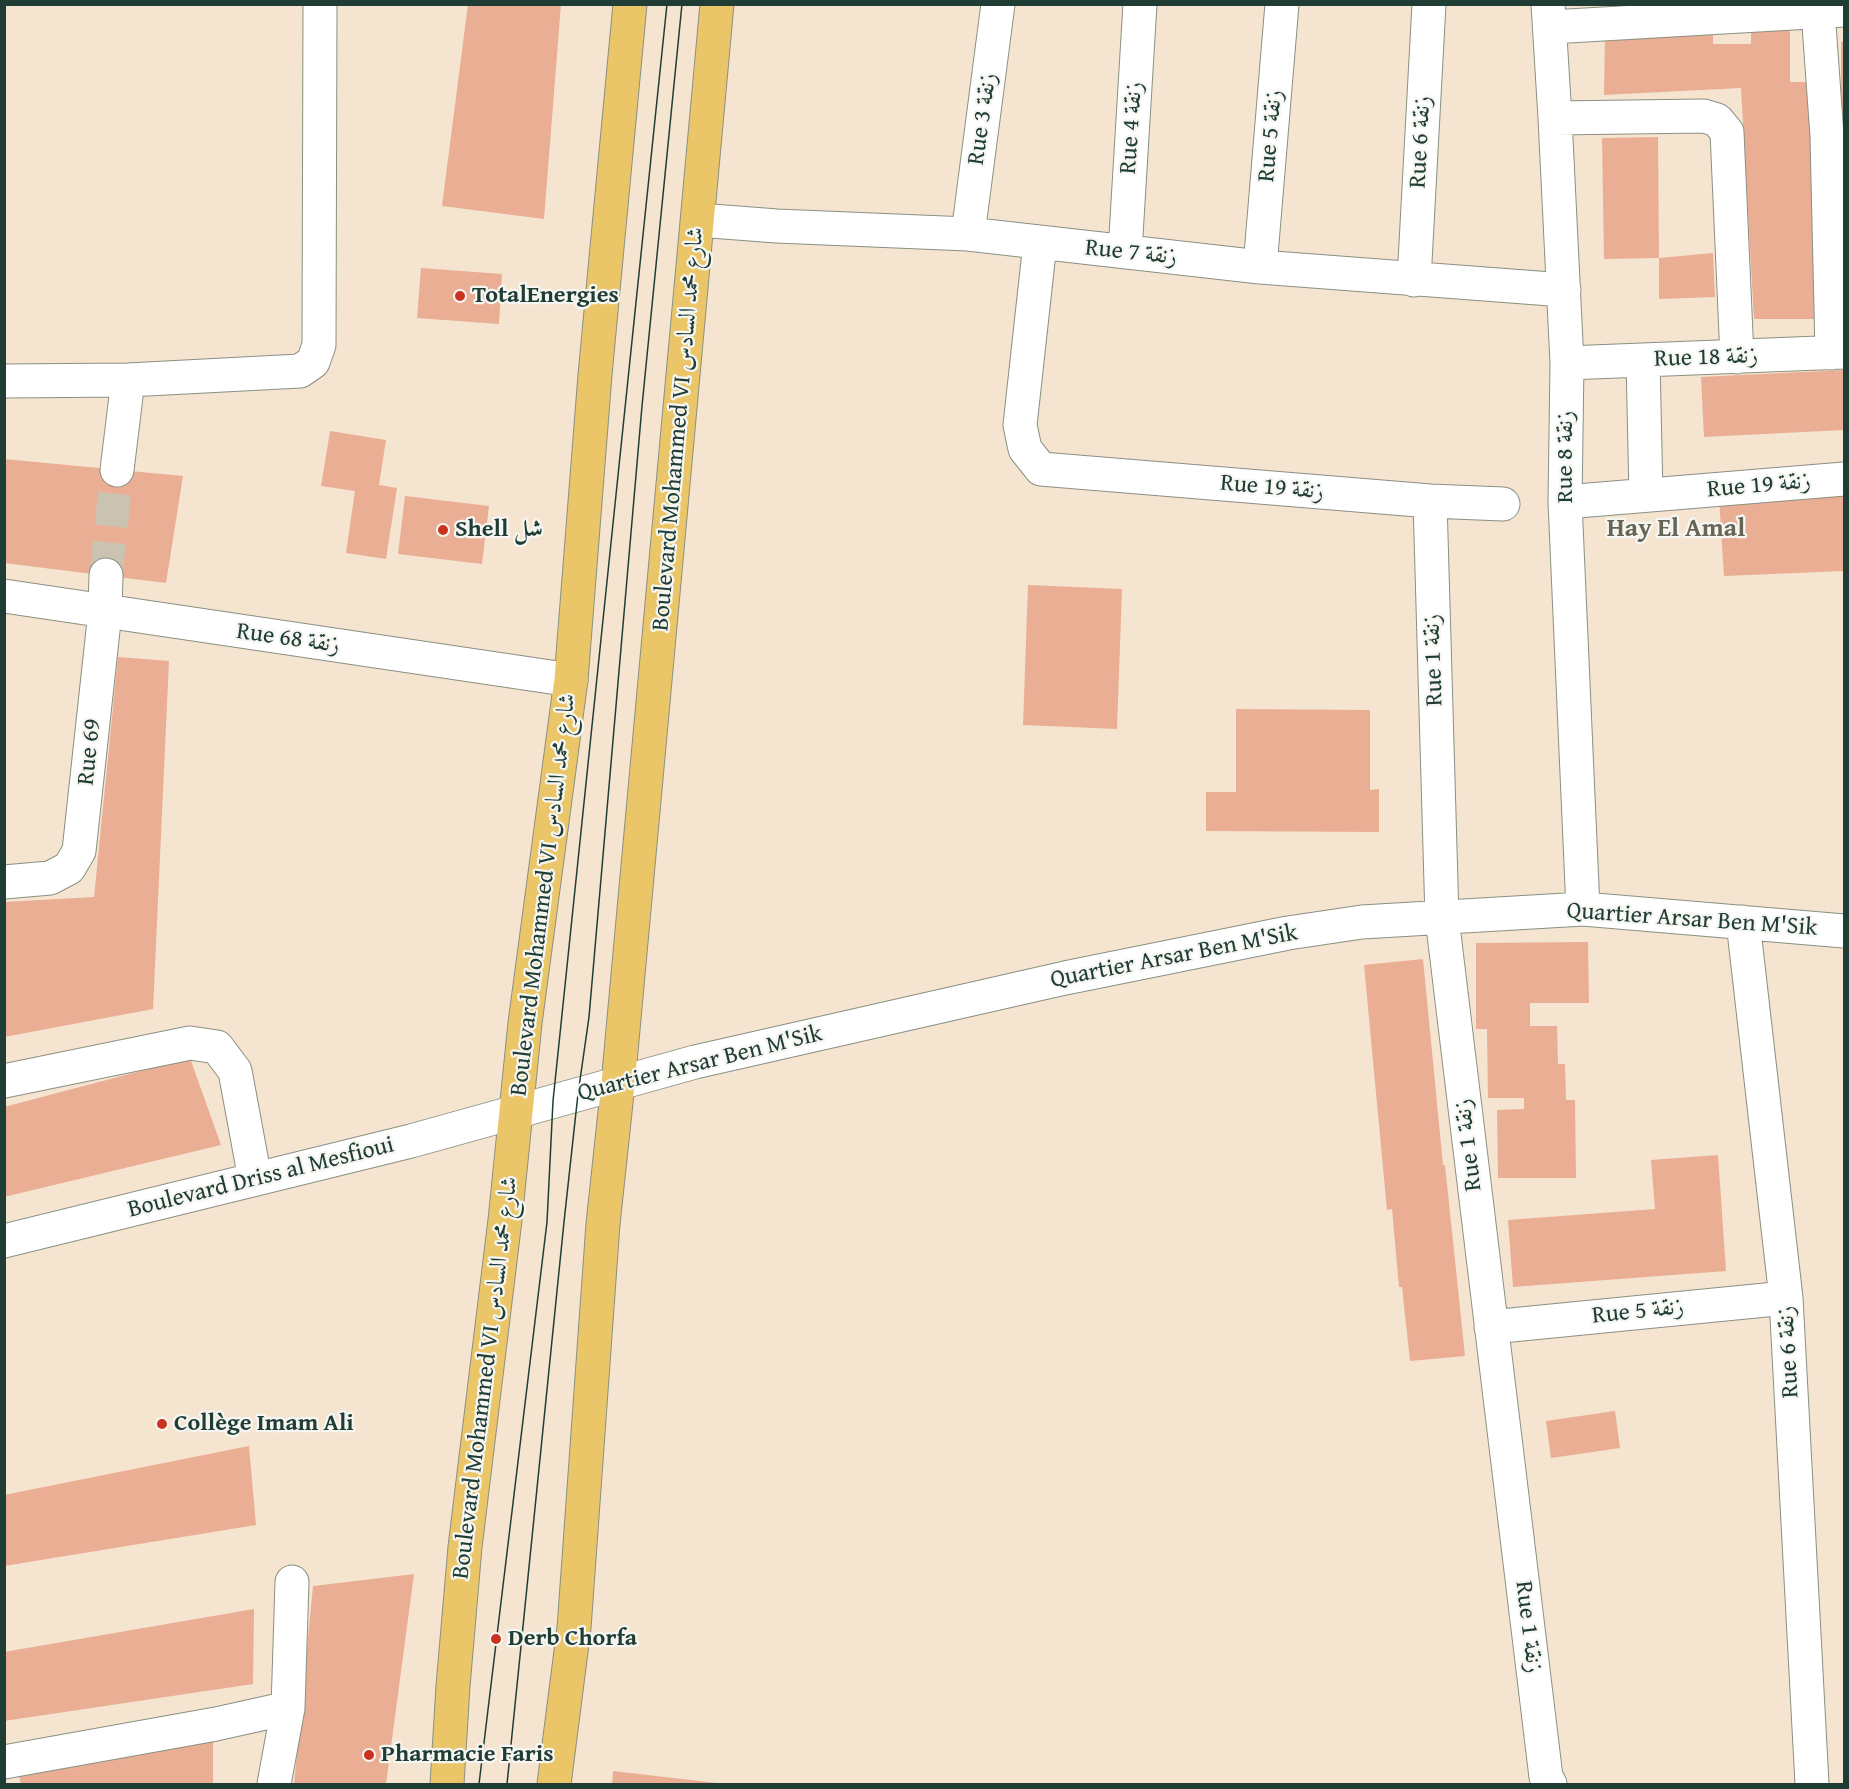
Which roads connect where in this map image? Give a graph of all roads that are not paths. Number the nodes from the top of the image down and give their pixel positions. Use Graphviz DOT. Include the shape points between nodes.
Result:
graph roads {
  1 [pos="320,4"];
  2 [pos="630,4"];
  3 [pos="717,4"];
  4 [pos="998,4"];
  5 [pos="1140,4"];
  6 [pos="1282,4"];
  7 [pos="1429,4"];
  8 [pos="1831,10"];
  9 [pos="1549,16"];
  10 [pos="1556,118"];
  11 [pos="1836,136"];
  12 [pos="698,220"];
  13 [pos="968,234"];
  14 [pos="1040,243"];
  15 [pos="1125,252"];
  16 [pos="1260,267"];
  17 [pos="1414,280"];
  18 [pos="1564,290"];
  19 [pos="1838,352"];
  20 [pos="1737,357"];
  21 [pos="1643,360"];
  22 [pos="1567,363"];
  23 [pos="128,380"];
  24 [pos="4,381"];
  25 [pos="117,470"];
  26 [pos="1845,479"];
  27 [pos="1646,495"];
  28 [pos="1430,501"];
  29 [pos="1565,502"];
  30 [pos="1503,504"];
  31 [pos="106,575"];
  32 [pos="4,597"];
  33 [pos="105,612"];
  34 [pos="571,680"];
  35 [pos="4,882"];
  36 [pos="1583,909"];
  37 [pos="1442,918"];
  38 [pos="1743,922"];
  39 [pos="1845,931"];
  40 [pos="4,1082"];
  41 [pos="618,1084"];
  42 [pos="517,1111"];
  43 [pos="255,1179"];
  44 [pos="4,1241"];
  45 [pos="1786,1298"];
  46 [pos="1491,1326"];
  47 [pos="292,1582"];
  48 [pos="288,1708"];
  49 [pos="4,1762"];
  50 [pos="274,1785"];
  51 [pos="447,1785"];
  52 [pos="554,1785"];
  53 [pos="1550,1785"];
  54 [pos="1812,1785"];
  1 -- 23 [label="street" via="319,345 313,362 300,371"];
  2 -- 34 [label="main road, Boulevard Mohammed VI شارع محمد السادس"];
  3 -- 12 [label="main road, Boulevard Mohammed VI شارع محمد السادس"];
  4 -- 13 [label="street, Rue 3 زنقة"];
  5 -- 15 [label="street, Rue 4 زنقة"];
  6 -- 16 [label="street, Rue 5 زنقة"];
  7 -- 17 [label="street, Rue 6 زنقة"];
  8 -- 9 [label="street"];
  8 -- 11 [label="street"];
  9 -- 10 [label="street, Rue 8 زنقة"];
  10 -- 18 [label="street, Rue 8 زنقة"];
  10 -- 20 [label="street" via="1704,116 1718,120 1727,132"];
  11 -- 19 [label="street"];
  12 -- 13 [label="street, Rue 7 زنقة"];
  12 -- 41 [label="main road, Boulevard Mohammed VI شارع محمد السادس"];
  13 -- 14 [label="street, Rue 7 زنقة"];
  14 -- 15 [label="street, Rue 7 زنقة"];
  14 -- 28 [label="street, Rue 19 زنقة" via="1020,425 1025,449 1041,470"];
  15 -- 16 [label="street, Rue 7 زنقة"];
  16 -- 17 [label="street, Rue 7 زنقة"];
  17 -- 18 [label="street, Rue 7 زنقة"];
  18 -- 22 [label="street, Rue 8 زنقة"];
  19 -- 20 [label="street, Rue 18 زنقة"];
  20 -- 21 [label="street, Rue 18 زنقة"];
  21 -- 22 [label="street, Rue 18 زنقة"];
  21 -- 27 [label="street"];
  22 -- 29 [label="street, Rue 8 زنقة"];
  23 -- 24 [label="street"];
  23 -- 25 [label="street"];
  26 -- 27 [label="street, Rue 19 زنقة"];
  27 -- 29 [label="street, Rue 19 زنقة"];
  28 -- 30 [label="street, Rue 19 زنقة"];
  28 -- 37 [label="street, Rue 1 زنقة"];
  29 -- 36 [label="street, Rue 8 زنقة"];
  31 -- 33 [label="street, Rue 69"];
  32 -- 33 [label="street, Rue 68 زنقة"];
  33 -- 34 [label="street, Rue 68 زنقة"];
  33 -- 35 [label="street, Rue 69" via="79,851 69,868 50,878"];
  34 -- 42 [label="main road, Boulevard Mohammed VI شارع محمد السادس" via="525,1023"];
  36 -- 37 [label="street, Quartier Arsar Ben M'Sik"];
  36 -- 38 [label="street, Quartier Arsar Ben M'Sik"];
  37 -- 41 [label="street, Quartier Arsar Ben M'Sik" via="1351,923 1077,975 695,1062"];
  37 -- 46 [label="street, Rue 1 زنقة"];
  38 -- 39 [label="street, Quartier Arsar Ben M'Sik"];
  38 -- 45 [label="street, Rue 6 زنقة"];
  40 -- 43 [label="street" via="190,1042 217,1047 235,1071"];
  41 -- 42 [label="street, Quartier Arsar Ben M'Sik"];
  41 -- 52 [label="main road, Boulevard Mohammed VI شارع محمد السادس" via="603,1224 574,1628"];
  42 -- 43 [label="street, Boulevard Driss al Mesfioui"];
  42 -- 51 [label="main road, Boulevard Mohammed VI شارع محمد السادس" via="465,1547"];
  43 -- 44 [label="street, Boulevard Driss al Mesfioui"];
  45 -- 46 [label="street, Rue 5 زنقة"];
  45 -- 54 [label="street, Rue 6 زنقة"];
  46 -- 53 [label="street, Rue 1 زنقة"];
  47 -- 48 [label="street"];
  48 -- 49 [label="street"];
  48 -- 50 [label="street"];
}
